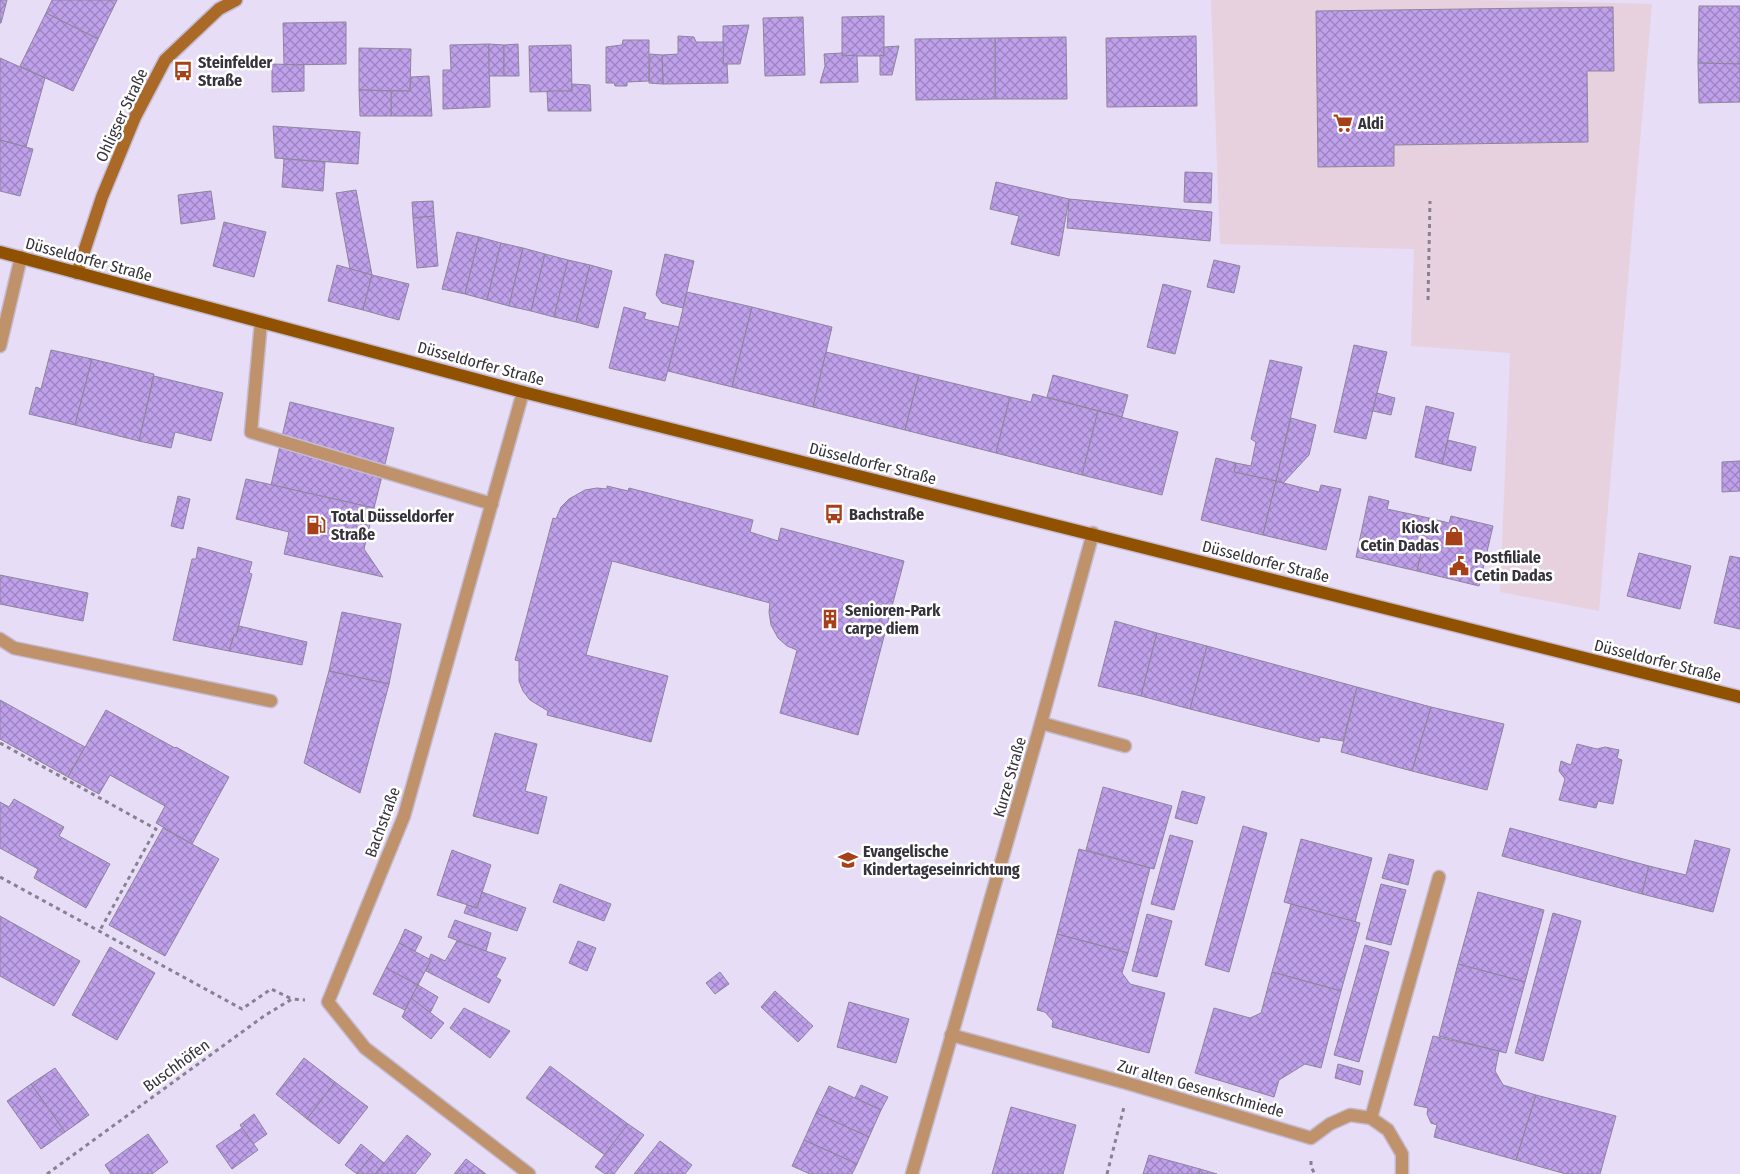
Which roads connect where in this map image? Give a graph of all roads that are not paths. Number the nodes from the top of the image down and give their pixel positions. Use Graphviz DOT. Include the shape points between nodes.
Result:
graph roads {
  1 [pos="236,0"];
  2 [pos="218,4"];
  3 [pos="0,252"];
  4 [pos="21,257"];
  5 [pos="78,273"];
  6 [pos="261,322"];
  7 [pos="0,346"];
  8 [pos="523,392"];
  9 [pos="492,504"];
  10 [pos="1092,534"];
  11 [pos="0,639"];
  12 [pos="1740,697"];
  13 [pos="271,701"];
  14 [pos="1041,723"];
  15 [pos="1125,746"];
  16 [pos="1439,877"];
  17 [pos="951,1035"];
  18 [pos="1371,1118"];
  19 [pos="528,1174"];
  20 [pos="912,1174"];
  21 [pos="1402,1174"];
  1 -- 2 [label="main road, Ohligser Straße"];
  2 -- 5 [label="main road, Ohligser Straße" via="165,60 135,117 102,197"];
  3 -- 4 [label="main road, Düsseldorfer Straße"];
  4 -- 5 [label="main road, Düsseldorfer Straße"];
  4 -- 7 [label="street"];
  5 -- 6 [label="main road, Düsseldorfer Straße"];
  6 -- 8 [label="main road, Düsseldorfer Straße"];
  6 -- 9 [label="street" via="251,432"];
  8 -- 9 [label="street, Bachstraße"];
  8 -- 10 [label="main road, Düsseldorfer Straße"];
  9 -- 19 [label="street, Bachstraße" via="404,816 328,1002 365,1048"];
  10 -- 12 [label="main road, Düsseldorfer Straße"];
  10 -- 14 [label="street, Kurze Straße"];
  11 -- 13 [label="street" via="14,648"];
  14 -- 15 [label="street"];
  14 -- 17 [label="street, Kurze Straße"];
  16 -- 18 [label="street"];
  17 -- 18 [label="street, Zur alten Gesenkschmiede" via="1311,1138 1350,1115"];
  17 -- 20 [label="street, Kurze Straße"];
  18 -- 21 [label="street" via="1388,1130 1402,1154"];
}
